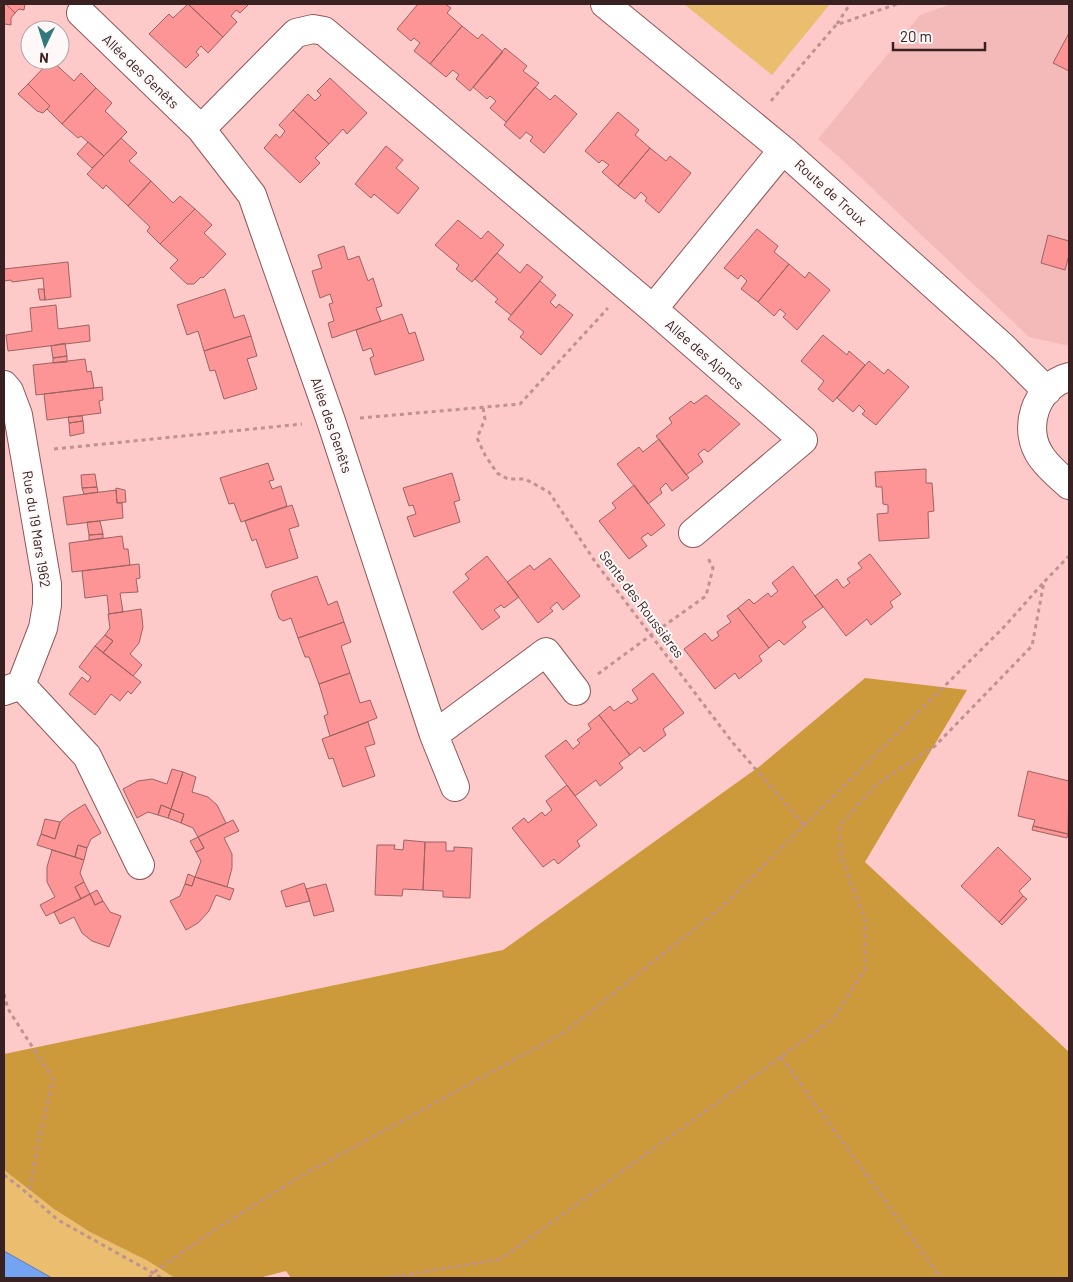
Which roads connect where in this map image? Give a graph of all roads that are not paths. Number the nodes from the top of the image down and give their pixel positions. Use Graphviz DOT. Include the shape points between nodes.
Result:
graph roads {
  1 [pos="605,4"];
  2 [pos="81,13"];
  3 [pos="201,129"];
  4 [pos="783,150"];
  5 [pos="653,309"];
  6 [pos="1058,384"];
  7 [pos="4,385"];
  8 [pos="1069,485"];
  9 [pos="694,533"];
  10 [pos="12,688"];
  11 [pos="576,691"];
  12 [pos="434,735"];
  13 [pos="455,788"];
  14 [pos="140,865"];
  1 -- 4 [label="street, Route de Troux"];
  2 -- 3 [label="street, Allée des Genêts"];
  3 -- 5 [label="street" via="296,33 313,29 324,31"];
  3 -- 12 [label="street, Allée des Genêts" via="252,195 331,421"];
  4 -- 5 [label="street, Allée des Ajoncs"];
  4 -- 6 [label="street, Route de Troux" via="1004,348"];
  5 -- 9 [label="street, Allée des Ajoncs" via="803,440"];
  6 -- 8 [label="street, Route de Troux" via="1038,401 1031,427 1032,438 1042,459"];
  7 -- 10 [label="street, Rue du 19 Mars 1962" via="18,416 47,605 43,628"];
  10 -- 14 [label="street" via="87,756"];
  11 -- 12 [label="street" via="546,652"];
  12 -- 13 [label="street, Allée des Genêts"];
}
